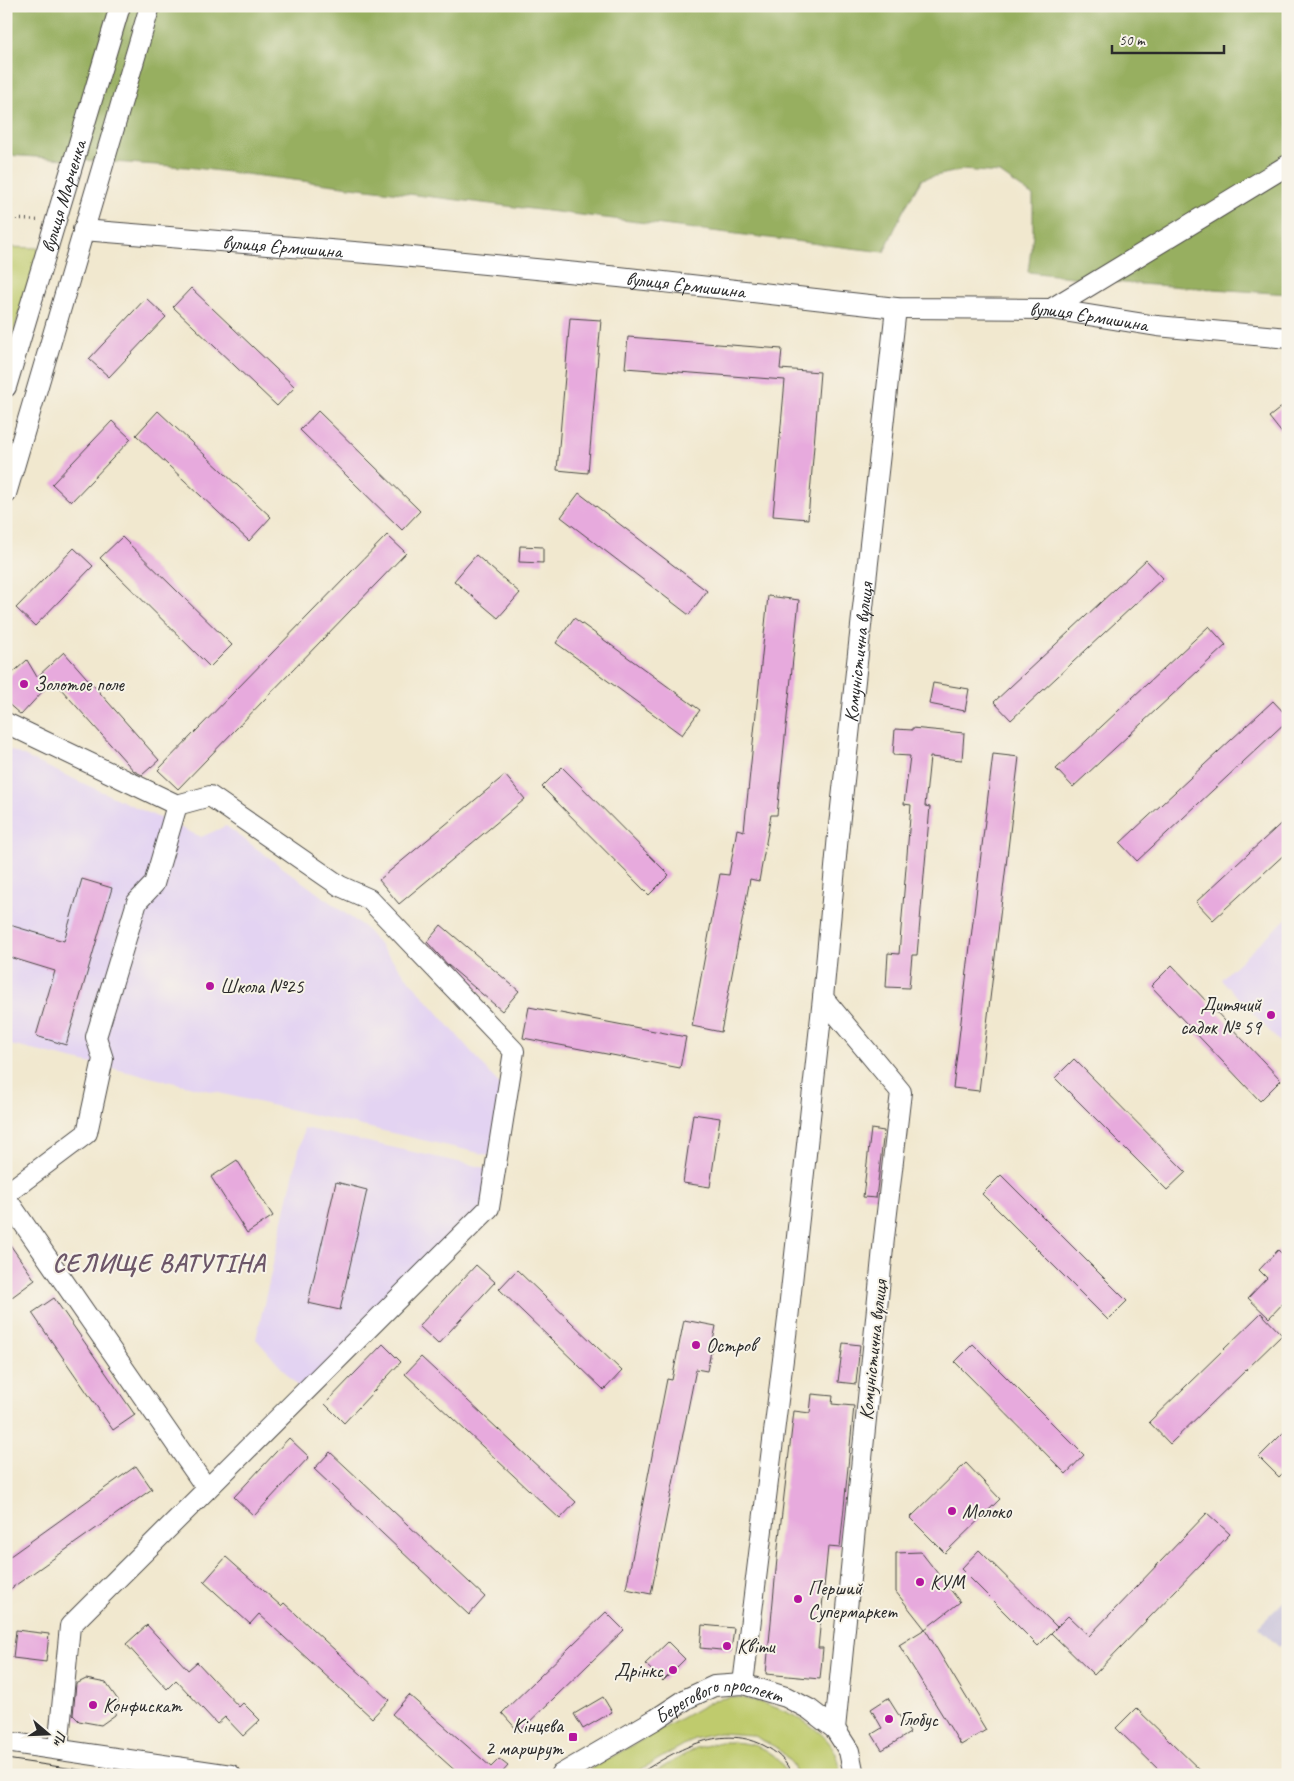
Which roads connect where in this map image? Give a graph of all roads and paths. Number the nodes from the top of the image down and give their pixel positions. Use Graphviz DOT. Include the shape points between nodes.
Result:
graph roads {
  1 [pos="120,6"];
  2 [pos="150,6"];
  3 [pos="87,118"];
  4 [pos="115,126"];
  5 [pos="1288,166"];
  6 [pos="70,172"];
  7 [pos="98,179"];
  8 [pos="6,218"];
  9 [pos="56,222"];
  10 [pos="83,230"];
  11 [pos="896,308"];
  12 [pos="1051,310"];
  13 [pos="1288,338"];
  14 [pos="6,387"];
  15 [pos="6,494"];
  16 [pos="6,723"];
  17 [pos="177,806"];
  18 [pos="823,998"];
  19 [pos="6,1196"];
  20 [pos="207,1489"];
  21 [pos="743,1684"];
  22 [pos="835,1729"];
  23 [pos="6,1742"];
  24 [pos="58,1749"];
  25 [pos="231,1775"];
  26 [pos="560,1775"];
  27 [pos="854,1775"];
  1 -- 3 [label="street, вулиця Марченка"];
  2 -- 4 [label="street, вулиця Марченка"];
  3 -- 4 [label="street" via="96,126"];
  3 -- 6 [label="street, вулиця Марченка"];
  4 -- 7 [label="street, вулиця Марченка"];
  5 -- 12 [label="street"];
  6 -- 7 [label="street" via="81,168"];
  6 -- 9 [label="street, вулиця Марченка"];
  7 -- 10 [label="street, вулиця Марченка"];
  8 -- 9 [label="path"];
  9 -- 14 [label="street, вулиця Марченка"];
  10 -- 11 [label="street, вулиця Єрмишина" via="391,255"];
  10 -- 15 [label="street, вулиця Марченка"];
  11 -- 12 [label="street, вулиця Єрмишина"];
  11 -- 18 [label="street, Комуністична вулиця"];
  12 -- 13 [label="street, вулиця Єрмишина" via="1156,326"];
  16 -- 17 [label="street"];
  17 -- 19 [label="street" via="154,884 137,902 96,1037 103,1059 87,1133"];
  17 -- 20 [label="street" via="210,796 340,886 369,899 514,1051 489,1208"];
  18 -- 21 [label="street, Комуністична вулиця"];
  18 -- 22 [label="street, Комуністична вулиця" via="902,1092 884,1238"];
  19 -- 20 [label="street"];
  20 -- 24 [label="street" via="70,1626"];
  21 -- 22 [label="street, Берегового проспект" via="786,1697 809,1709"];
  21 -- 26 [label="street, Берегового проспект" via="714,1686 688,1698"];
  22 -- 27 [label="street, Берегового проспект" via="849,1751"];
  23 -- 24 [label="street"];
  24 -- 25 [label="street"];
}
